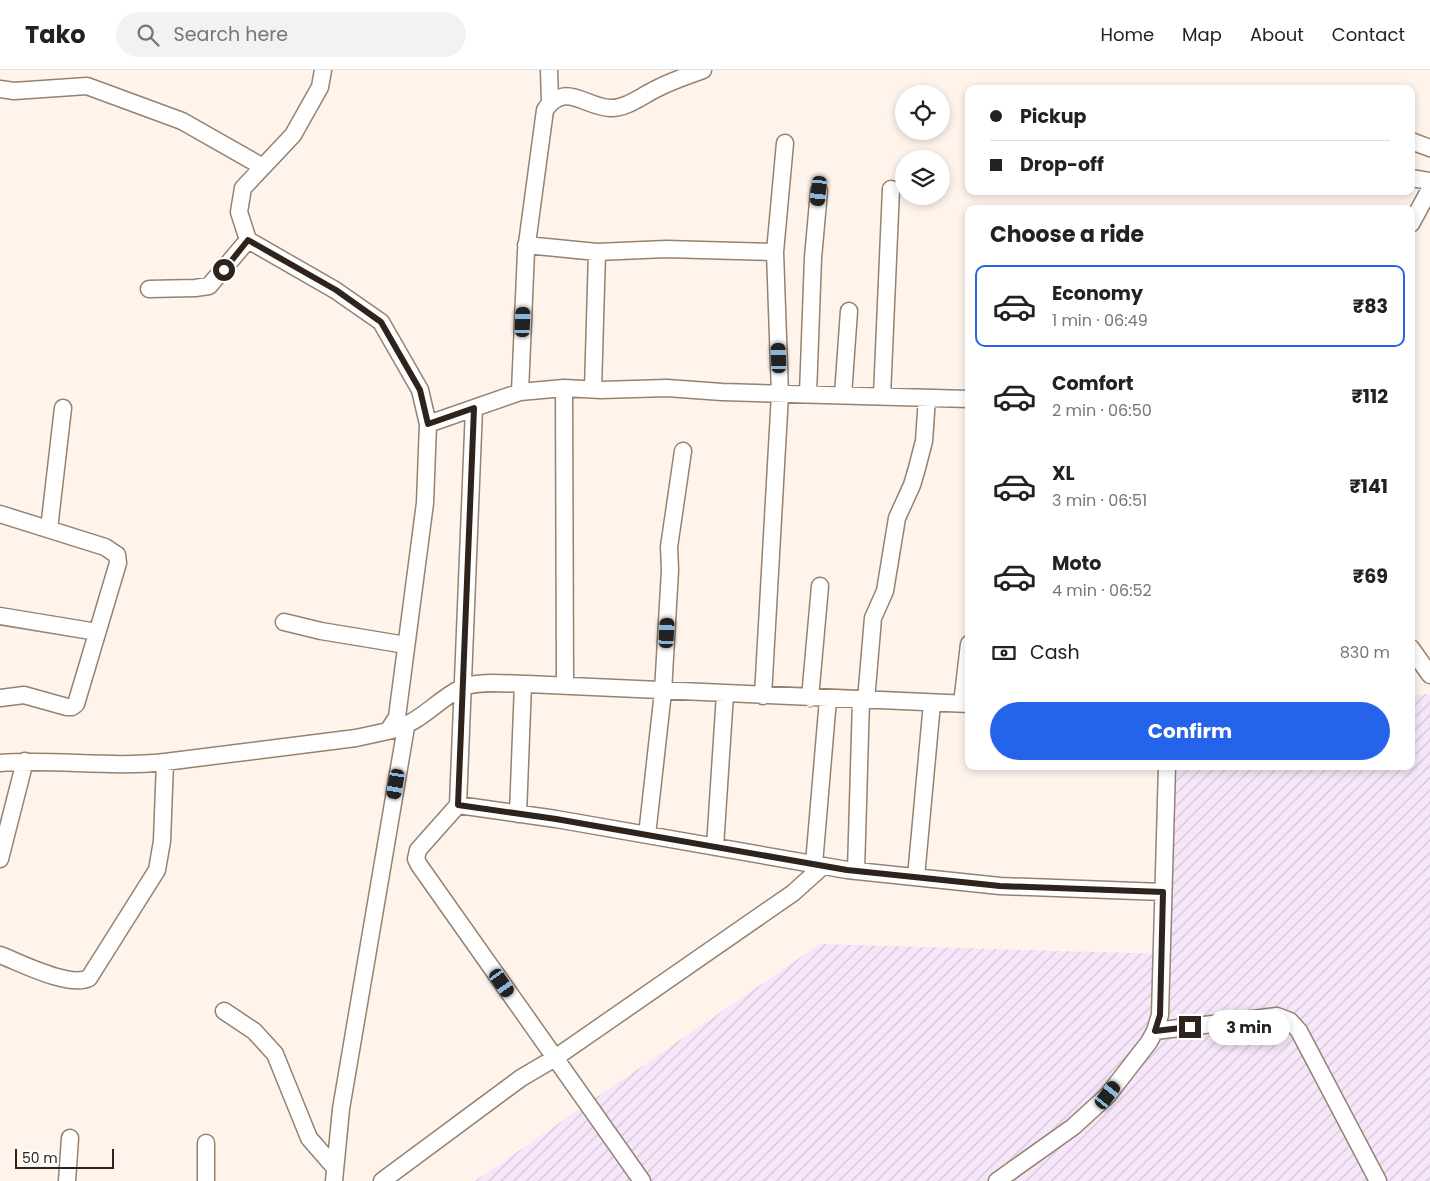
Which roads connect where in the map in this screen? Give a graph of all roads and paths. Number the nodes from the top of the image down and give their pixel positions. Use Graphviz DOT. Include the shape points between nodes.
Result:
graph roads {
  1 [pos="323,70"];
  2 [pos="549,70"];
  3 [pos="702,70"];
  4 [pos="0,88"];
  5 [pos="550,102"];
  6 [pos="1415,142"];
  7 [pos="785,143"];
  8 [pos="1430,148"];
  9 [pos="263,167"];
  10 [pos="1415,179"];
  11 [pos="1430,181"];
  12 [pos="892,188"];
  13 [pos="1430,189"];
  14 [pos="819,191"];
  15 [pos="1415,217"];
  16 [pos="248,240"];
  17 [pos="526,246"];
  18 [pos="597,252"];
  19 [pos="775,252"];
  20 [pos="149,289"];
  21 [pos="849,311"];
  22 [pos="564,388"];
  23 [pos="593,389"];
  24 [pos="520,392"];
  25 [pos="780,394"];
  26 [pos="808,394"];
  27 [pos="843,395"];
  28 [pos="882,396"];
  29 [pos="928,398"];
  30 [pos="965,398"];
  31 [pos="63,408"];
  32 [pos="474,408"];
  33 [pos="428,424"];
  34 [pos="683,451"];
  35 [pos="0,514"];
  36 [pos="49,529"];
  37 [pos="820,586"];
  38 [pos="0,616"];
  39 [pos="284,622"];
  40 [pos="97,632"];
  41 [pos="406,645"];
  42 [pos="1415,653"];
  43 [pos="1430,674"];
  44 [pos="523,684"];
  45 [pos="565,686"];
  46 [pos="462,687"];
  47 [pos="663,692"];
  48 [pos="725,694"];
  49 [pos="763,696"];
  50 [pos="0,698"];
  51 [pos="810,698"];
  52 [pos="828,699"];
  53 [pos="864,700"];
  54 [pos="932,703"];
  55 [pos="965,704"];
  56 [pos="406,727"];
  57 [pos="388,731"];
  58 [pos="25,762"];
  59 [pos="165,762"];
  60 [pos="0,763"];
  61 [pos="1167,770"];
  62 [pos="458,805"];
  63 [pos="518,814"];
  64 [pos="647,835"];
  65 [pos="715,847"];
  66 [pos="0,858"];
  67 [pos="819,865"];
  68 [pos="856,871"];
  69 [pos="916,877"];
  70 [pos="1163,892"];
  71 [pos="0,955"];
  72 [pos="224,1011"];
  73 [pos="1155,1031"];
  74 [pos="559,1062"];
  75 [pos="70,1138"];
  76 [pos="206,1143"];
  77 [pos="334,1174"];
  78 [pos="67,1181"];
  79 [pos="206,1181"];
  80 [pos="382,1181"];
  81 [pos="642,1181"];
  82 [pos="997,1181"];
  83 [pos="1378,1181"];
  1 -- 9 [label="street" via="320,87 293,135"];
  2 -- 5 [label="street"];
  3 -- 5 [label="street" via="657,88 620,108 601,107 567,96"];
  4 -- 9 [label="street" via="14,91 94,88 182,121"];
  5 -- 17 [label="street" via="544,110"];
  6 -- 8 [label="street"];
  7 -- 19 [label="street"];
  9 -- 16 [label="street" via="243,188 239,212"];
  10 -- 11 [label="street"];
  12 -- 28 [label="street"];
  13 -- 15 [label="street"];
  14 -- 26 [label="street"];
  16 -- 20 [label="street" via="210,286"];
  16 -- 33 [label="street" via="336,290 381,322 420,390"];
  17 -- 18 [label="street"];
  17 -- 24 [label="street"];
  18 -- 19 [label="street" via="666,249"];
  18 -- 23 [label="street"];
  19 -- 25 [label="street"];
  21 -- 27 [label="street"];
  22 -- 23 [label="street"];
  22 -- 24 [label="street"];
  22 -- 45 [label="street"];
  23 -- 25 [label="street" via="667,388"];
  24 -- 32 [label="street"];
  25 -- 26 [label="street"];
  25 -- 49 [label="street"];
  26 -- 27 [label="street"];
  27 -- 28 [label="street"];
  28 -- 29 [label="street"];
  29 -- 30 [label="street"];
  29 -- 53 [label="street" via="924,441 912,485 897,518 884,591 873,618"];
  31 -- 36 [label="street"];
  32 -- 33 [label="street"];
  32 -- 46 [label="street"];
  33 -- 41 [label="street" via="425,503"];
  34 -- 47 [label="street" via="669,547"];
  35 -- 36 [label="street"];
  36 -- 40 [label="street" via="105,547 117,555 116,570"];
  37 -- 51 [label="street"];
  38 -- 40 [label="street"];
  39 -- 41 [label="street"];
  40 -- 50 [label="street" via="76,704 72,707 24,696"];
  41 -- 57 [label="street" via="397,716"];
  42 -- 43 [label="street"];
  44 -- 45 [label="street"];
  44 -- 46 [label="street"];
  44 -- 63 [label="street"];
  45 -- 47 [label="street"];
  46 -- 56 [label="street"];
  46 -- 62 [label="street"];
  47 -- 48 [label="street"];
  47 -- 64 [label="street"];
  48 -- 49 [label="street"];
  48 -- 65 [label="street"];
  49 -- 51 [label="street"];
  51 -- 52 [label="street"];
  52 -- 53 [label="street"];
  52 -- 67 [label="street"];
  53 -- 54 [label="street"];
  53 -- 68 [label="street"];
  54 -- 55 [label="street"];
  54 -- 69 [label="street"];
  56 -- 57 [label="street"];
  56 -- 77 [label="street" via="341,1109"];
  57 -- 59 [label="street" via="356,738"];
  58 -- 59 [label="street" via="134,765"];
  58 -- 60 [label="street"];
  58 -- 66 [label="street"];
  59 -- 71 [label="street" via="162,841 157,870 88,978 81,982 66,980"];
  61 -- 70 [label="street"];
  62 -- 63 [label="street"];
  62 -- 74 [label="street" via="418,850 416,858"];
  63 -- 64 [label="street"];
  64 -- 65 [label="street"];
  65 -- 67 [label="street"];
  67 -- 68 [label="street"];
  67 -- 74 [label="street" via="793,893"];
  68 -- 69 [label="street"];
  69 -- 70 [label="street" via="1000,886"];
  70 -- 73 [label="street" via="1160,1015"];
  72 -- 77 [label="street" via="254,1031 275,1054 309,1138"];
  73 -- 82 [label="street" via="1108,1095 1073,1127"];
  73 -- 83 [label="street" via="1277,1016 1290,1021 1299,1031"];
  74 -- 80 [label="street" via="521,1078"];
  74 -- 81 [label="street"];
  75 -- 78 [label="street"];
  76 -- 79 [label="street"];
}
